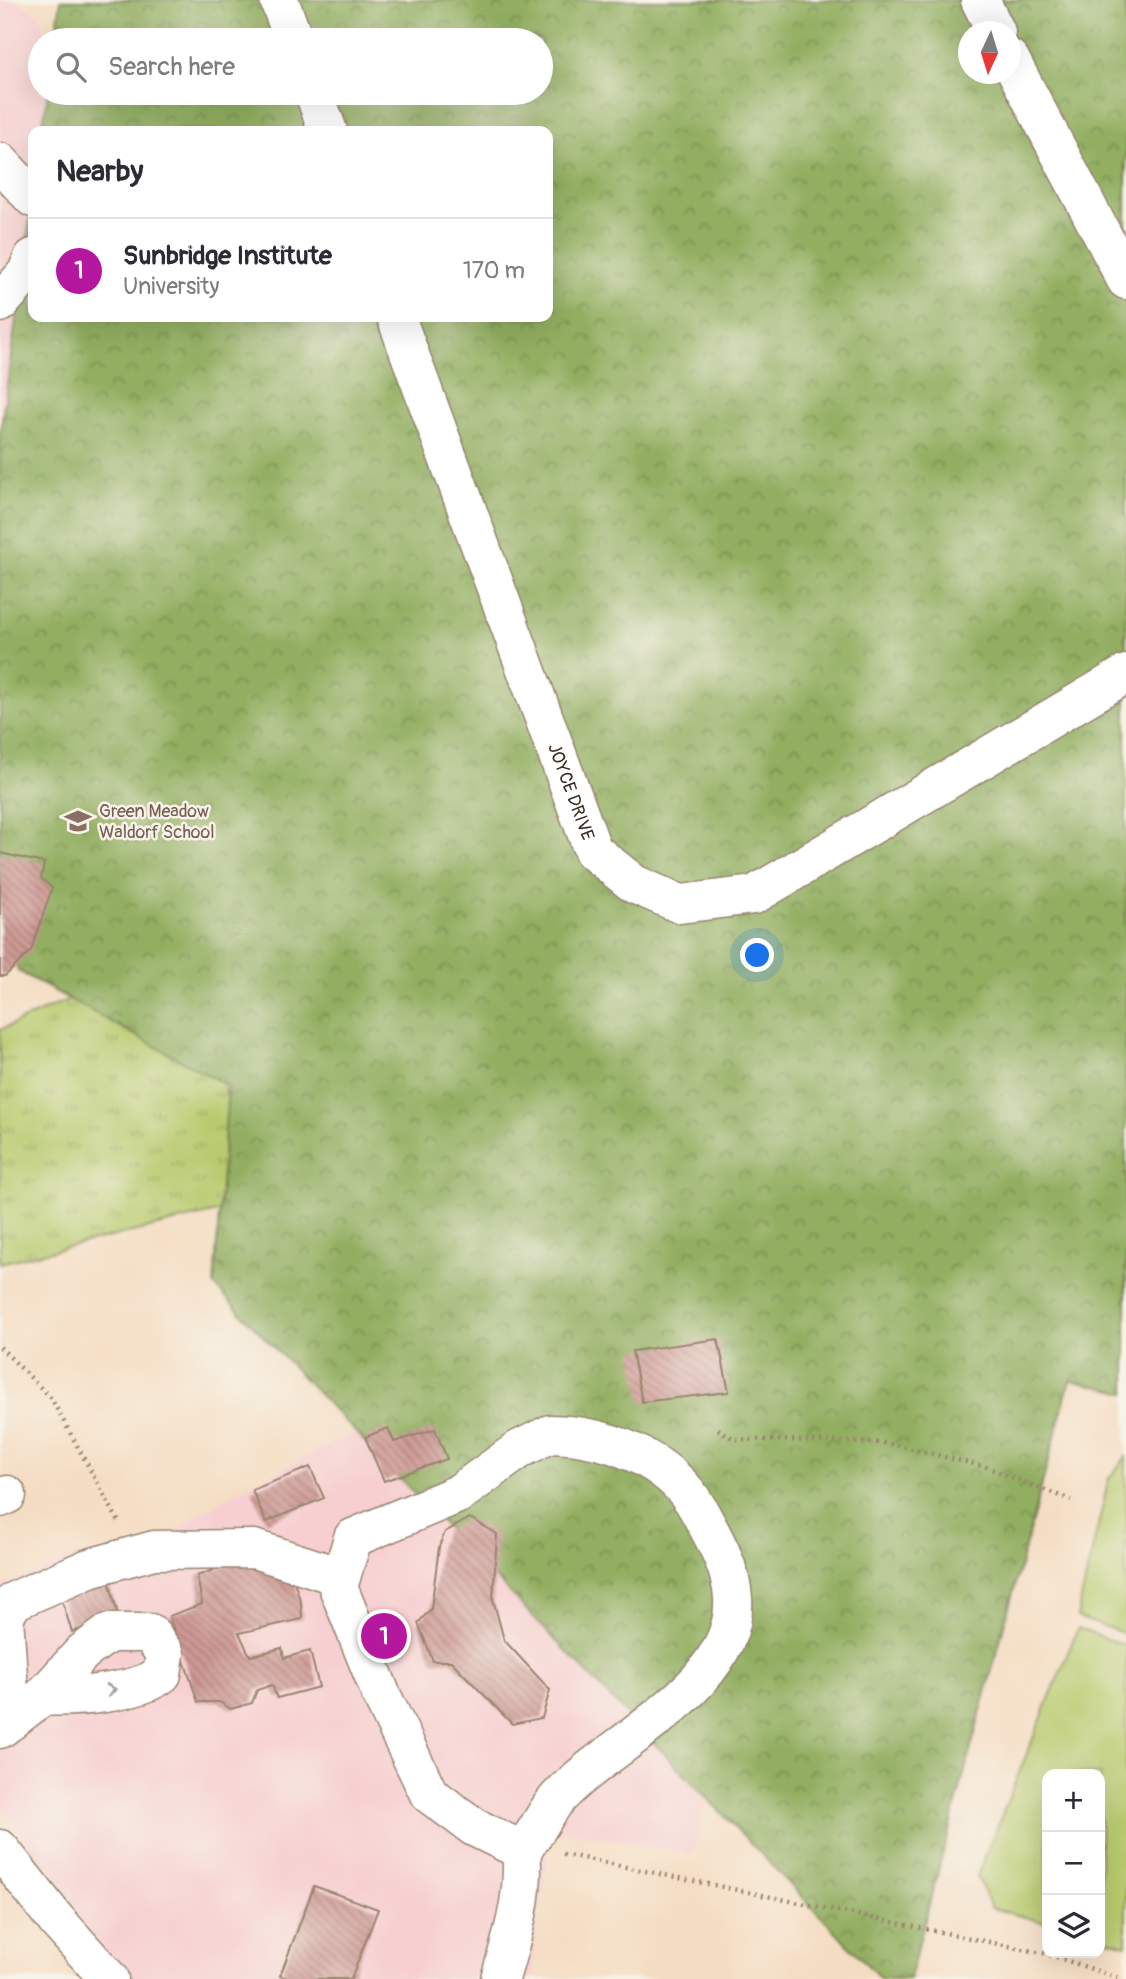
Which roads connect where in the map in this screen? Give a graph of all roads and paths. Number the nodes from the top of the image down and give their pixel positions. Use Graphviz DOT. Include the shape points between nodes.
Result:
graph roads {
  1 [pos="279,0"];
  2 [pos="980,0"];
  3 [pos="990,21"];
  4 [pos="290,28"];
  5 [pos="1021,80"];
  6 [pos="318,105"];
  7 [pos="326,126"];
  8 [pos="0,162"];
  9 [pos="28,193"];
  10 [pos="28,269"];
  11 [pos="1126,280"];
  12 [pos="0,303"];
  13 [pos="398,322"];
  14 [pos="1126,674"];
  15 [pos="0,1347"];
  16 [pos="718,1429"];
  17 [pos="1070,1500"];
  18 [pos="131,1557"];
  19 [pos="341,1577"];
  20 [pos="43,1696"];
  21 [pos="5,1725"];
  22 [pos="521,1850"];
  23 [pos="561,1853"];
  24 [pos="2,1858"];
  25 [pos="108,1979"];
  26 [pos="500,1979"];
  27 [pos="1122,1979"];
  1 -- 4 [label="street"];
  2 -- 3 [label="street"];
  5 -- 11 [label="street"];
  6 -- 7 [label="street"];
  8 -- 9 [label="street"];
  10 -- 12 [label="street"];
  13 -- 14 [label="street, JOYCE DRIVE" via="593,851 634,884 680,904 754,895"];
  15 -- 18 [label="path" via="51,1398 107,1496"];
  16 -- 17 [label="path" via="734,1439 887,1443 986,1467"];
  18 -- 19 [label="street" via="154,1550 254,1549"];
  18 -- 21 [label="street" via="89,1568 14,1601 4,1617"];
  19 -- 22 [label="street" via="338,1587 364,1652 429,1794 474,1827"];
  19 -- 22 [label="street" via="353,1538 458,1494 520,1449 550,1434 583,1434 645,1456 692,1499 721,1551 733,1598 727,1642 702,1675 659,1717 556,1799"];
  20 -- 21 [label="street"];
  22 -- 26 [label="street" via="523,1869 512,1937"];
  23 -- 27 [label="path" via="1047,1954"];
  24 -- 25 [label="street"];
}
